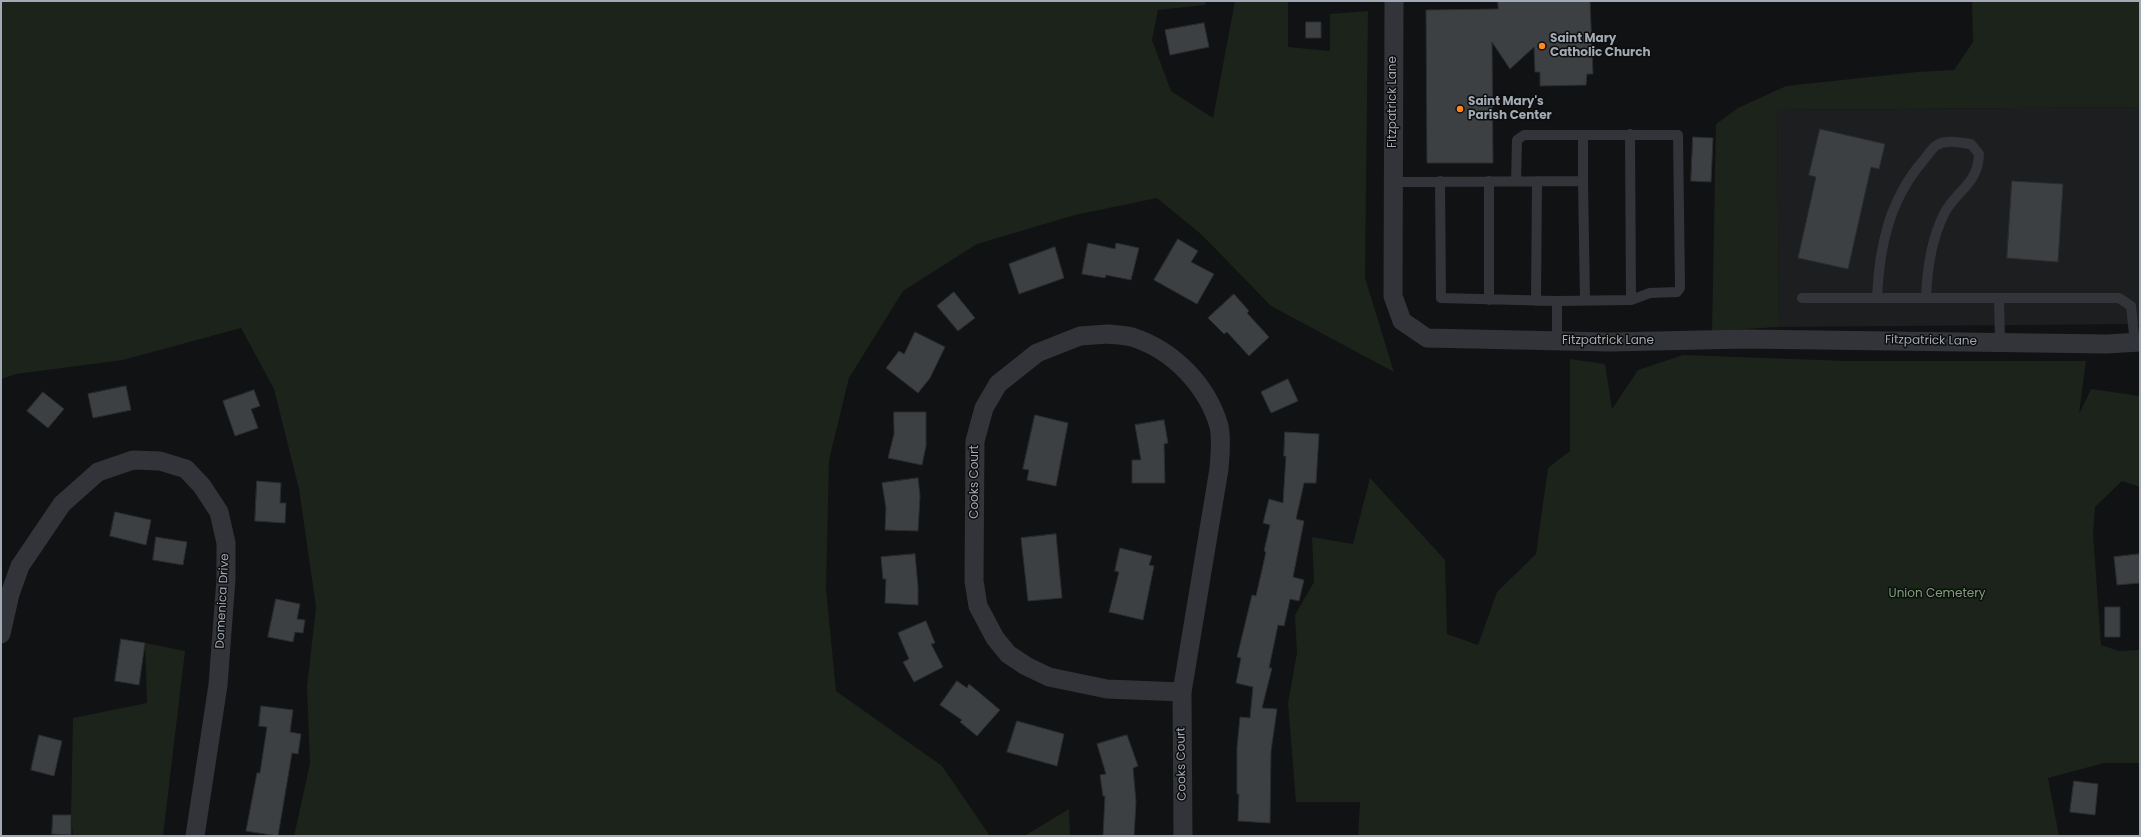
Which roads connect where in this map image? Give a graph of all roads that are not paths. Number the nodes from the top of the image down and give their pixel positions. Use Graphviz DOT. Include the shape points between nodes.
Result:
graph roads {
  1 [pos="1394,1"];
  2 [pos="1630,134"];
  3 [pos="1583,135"];
  4 [pos="1440,181"];
  5 [pos="1489,181"];
  6 [pos="1516,181"];
  7 [pos="1537,181"];
  8 [pos="1583,181"];
  9 [pos="1393,182"];
  10 [pos="1802,298"];
  11 [pos="1878,298"];
  12 [pos="1926,298"];
  13 [pos="1999,298"];
  14 [pos="1489,300"];
  15 [pos="1585,300"];
  16 [pos="1631,300"];
  17 [pos="1536,301"];
  18 [pos="1557,301"];
  19 [pos="1557,341"];
  20 [pos="2000,342"];
  21 [pos="2137,342"];
  22 [pos="1,634"];
  23 [pos="1182,692"];
  24 [pos="195,836"];
  25 [pos="1183,836"];
  1 -- 9 [label="street, Fitzpatrick Lane"];
  2 -- 3 [label="lane"];
  2 -- 16 [label="lane"];
  2 -- 16 [label="lane" via="1678,135 1680,288 1677,292 1650,293"];
  3 -- 6 [label="lane" via="1520,136 1516,146"];
  3 -- 8 [label="lane"];
  4 -- 5 [label="lane"];
  4 -- 9 [label="lane"];
  4 -- 14 [label="lane" via="1441,298"];
  5 -- 6 [label="lane"];
  5 -- 14 [label="lane"];
  6 -- 7 [label="lane"];
  7 -- 8 [label="lane"];
  7 -- 17 [label="lane"];
  8 -- 15 [label="lane"];
  9 -- 19 [label="street, Fitzpatrick Lane" via="1393,296 1402,321 1427,338"];
  10 -- 11 [label="lane"];
  11 -- 12 [label="lane"];
  11 -- 12 [label="lane" via="1878,270 1884,235 1893,207 1912,174 1937,145 1952,141 1971,144 1979,154 1978,168 1944,212 1927,269"];
  12 -- 13 [label="lane"];
  13 -- 20 [label="lane"];
  13 -- 21 [label="lane" via="2119,298 2131,306"];
  14 -- 17 [label="lane"];
  15 -- 16 [label="lane"];
  15 -- 18 [label="lane"];
  17 -- 18 [label="lane"];
  18 -- 19 [label="lane"];
  19 -- 20 [label="street, Fitzpatrick Lane" via="1746,339"];
  20 -- 21 [label="street, Fitzpatrick Lane"];
  22 -- 24 [label="street, Domenica Drive" via="10,594 20,566 62,504 98,472 133,460 160,461 186,469 219,512 226,543 226,579 218,685"];
  23 -- 23 [label="street, Cooks Court" via="1219,469 1221,444 1218,426 1204,393 1188,372 1171,356 1131,337 1108,334 1080,336 1037,353 1021,364 998,384 984,408 975,441 974,581 978,606 995,638 1008,654 1049,677 1107,689"];
  23 -- 25 [label="street, Cooks Court"];
}
